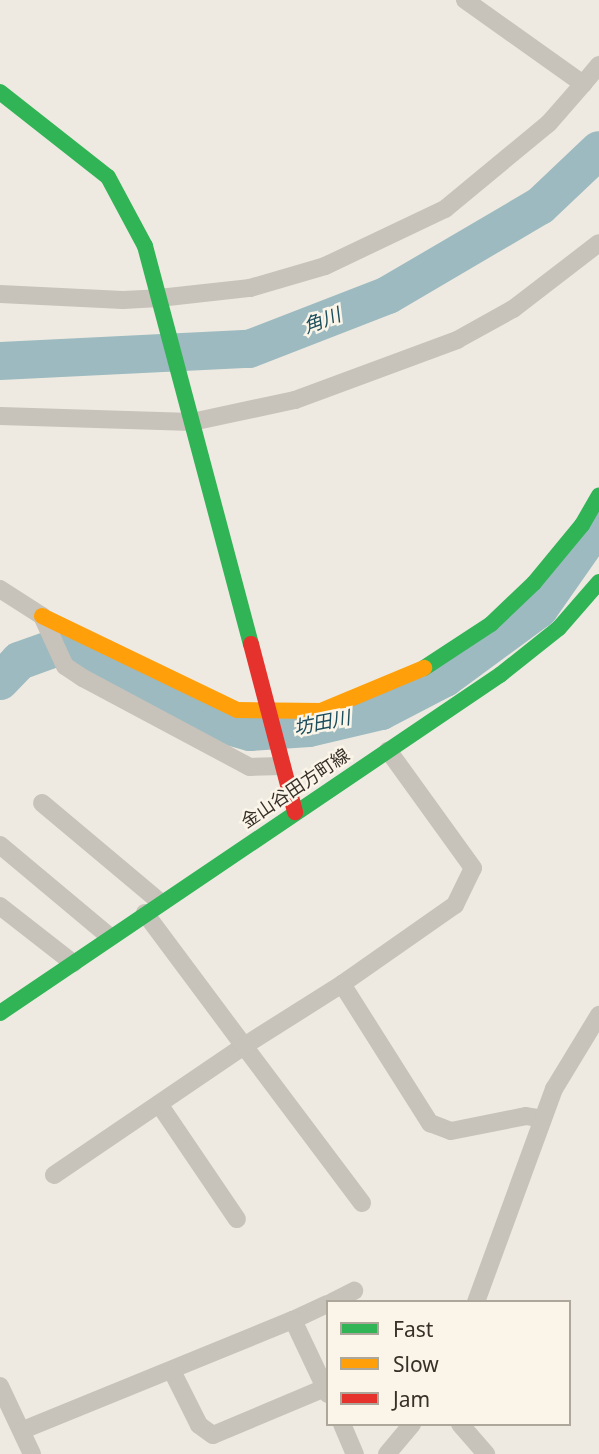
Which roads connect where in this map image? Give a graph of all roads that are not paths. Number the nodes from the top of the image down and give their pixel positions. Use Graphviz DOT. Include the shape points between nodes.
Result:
graph roads {
  1 [pos="465,0"];
  2 [pos="599,65"];
  3 [pos="583,84"];
  4 [pos="0,92"];
  5 [pos="599,243"];
  6 [pos="0,294"];
  7 [pos="160,301"];
  8 [pos="0,416"];
  9 [pos="192,419"];
  10 [pos="599,495"];
  11 [pos="599,582"];
  12 [pos="0,589"];
  13 [pos="42,616"];
  14 [pos="270,716"];
  15 [pos="388,750"];
  16 [pos="280,760"];
  17 [pos="42,803"];
  18 [pos="295,812"];
  19 [pos="0,845"];
  20 [pos="161,903"];
  21 [pos="0,906"];
  22 [pos="145,913"];
  23 [pos="110,937"];
  24 [pos="74,963"];
  25 [pos="341,984"];
  26 [pos="0,1013"];
  27 [pos="599,1014"];
  28 [pos="244,1046"];
  29 [pos="159,1104"];
  30 [pos="543,1119"];
  31 [pos="54,1175"];
  32 [pos="362,1203"];
  33 [pos="237,1219"];
  34 [pos="354,1291"];
  35 [pos="336,1300"];
  36 [pos="477,1300"];
  37 [pos="326,1305"];
  38 [pos="293,1320"];
  39 [pos="172,1371"];
  40 [pos="0,1386"];
  41 [pos="326,1391"];
  42 [pos="343,1426"];
  43 [pos="410,1426"];
  44 [pos="462,1426"];
  45 [pos="23,1430"];
  46 [pos="32,1454"];
  47 [pos="355,1454"];
  48 [pos="387,1454"];
  49 [pos="486,1454"];
  1 -- 3 [label="street"];
  2 -- 3 [label="street"];
  3 -- 7 [label="street" via="549,123 492,174 445,209 376,245 250,288"];
  4 -- 7 [label="street" via="108,177 145,246"];
  5 -- 9 [label="street" via="513,309 457,340 295,400"];
  6 -- 7 [label="street"];
  7 -- 9 [label="street"];
  8 -- 9 [label="street"];
  9 -- 14 [label="street"];
  10 -- 14 [label="street" via="582,525 534,583 491,624 440,661 320,711"];
  11 -- 15 [label="street, 金山谷田方町線" via="559,628"];
  12 -- 13 [label="street"];
  13 -- 14 [label="street" via="200,696"];
  13 -- 16 [label="street" via="65,666 83,678 250,767"];
  14 -- 16 [label="street"];
  15 -- 18 [label="street, 金山谷田方町線"];
  15 -- 25 [label="street" via="473,868 455,905"];
  16 -- 18 [label="street"];
  17 -- 20 [label="street"];
  18 -- 20 [label="street, 金山谷田方町線"];
  19 -- 23 [label="street"];
  20 -- 22 [label="street, 金山谷田方町線"];
  21 -- 24 [label="street"];
  22 -- 23 [label="street, 金山谷田方町線"];
  22 -- 28 [label="street"];
  23 -- 24 [label="street, 金山谷田方町線"];
  24 -- 26 [label="street, 金山谷田方町線"];
  25 -- 28 [label="street"];
  25 -- 30 [label="street" via="430,1123 451,1131 526,1115"];
  27 -- 30 [label="street" via="554,1089"];
  28 -- 29 [label="street"];
  28 -- 32 [label="street"];
  29 -- 31 [label="street"];
  29 -- 33 [label="street"];
  30 -- 36 [label="street"];
  34 -- 35 [label="street"];
  37 -- 38 [label="street"];
  38 -- 39 [label="street"];
  38 -- 41 [label="street"];
  39 -- 41 [label="street" via="199,1425 213,1435"];
  39 -- 45 [label="street"];
  40 -- 45 [label="street"];
  42 -- 47 [label="street"];
  43 -- 48 [label="street"];
  44 -- 49 [label="street"];
  45 -- 46 [label="street"];
}
